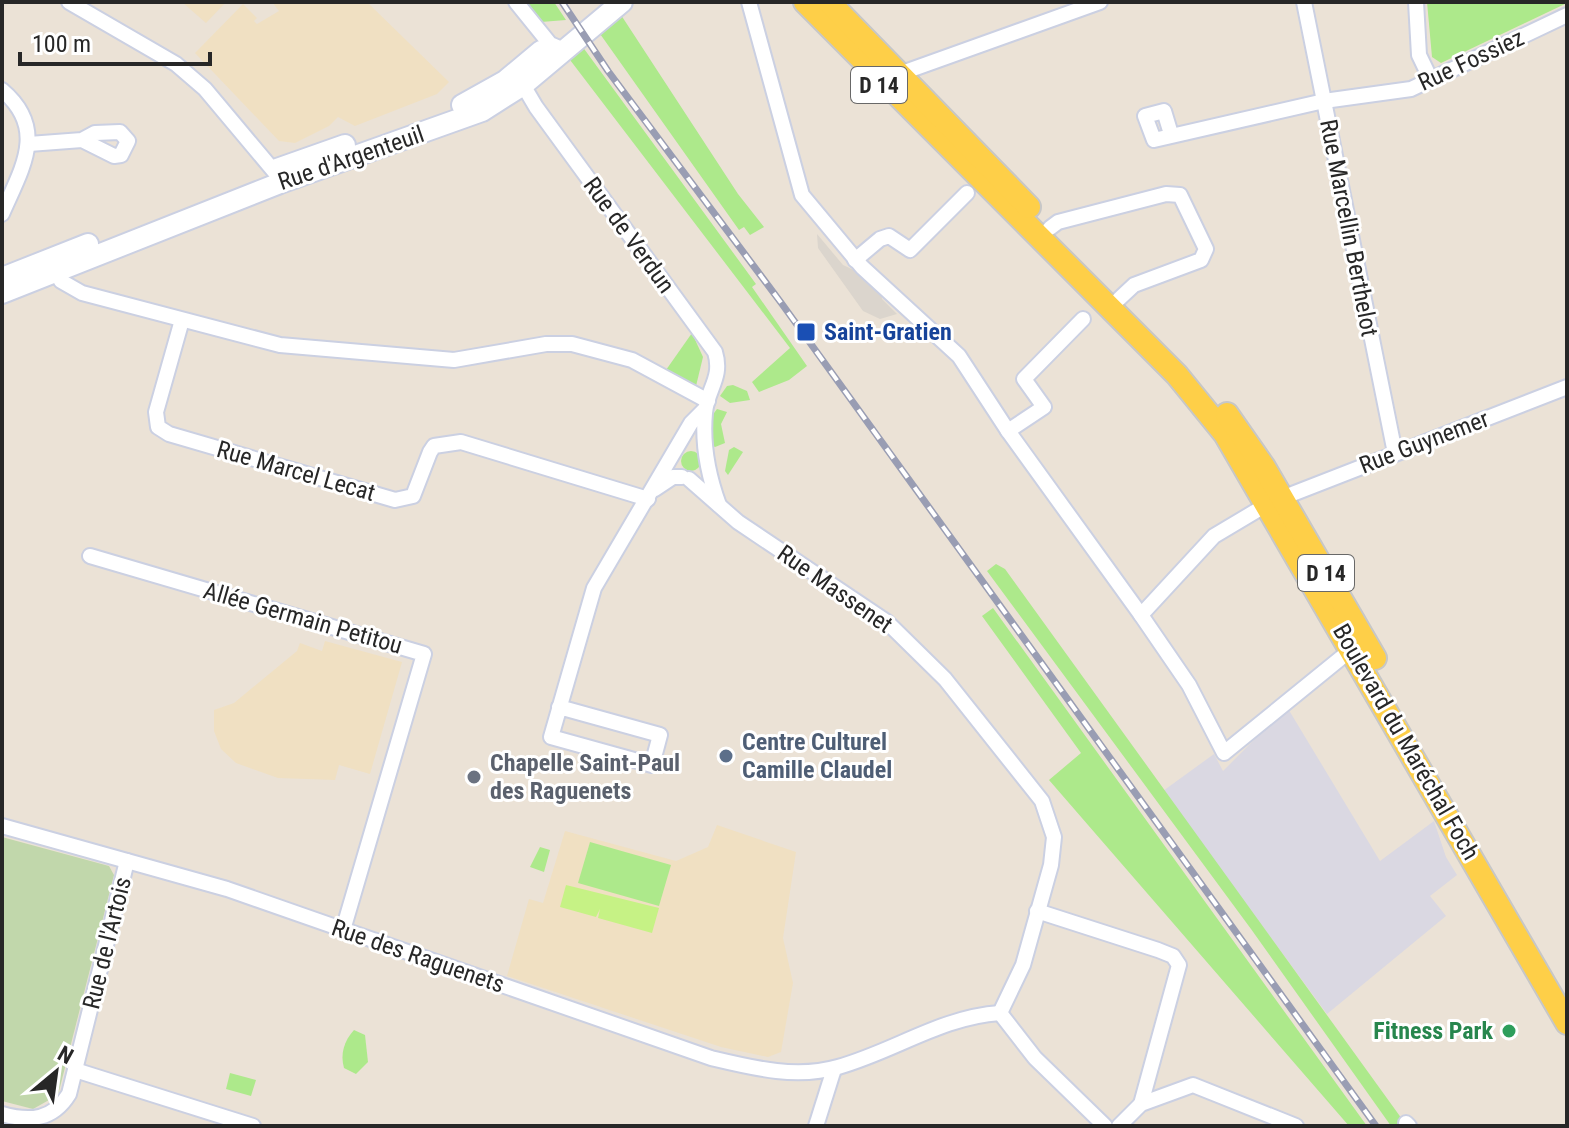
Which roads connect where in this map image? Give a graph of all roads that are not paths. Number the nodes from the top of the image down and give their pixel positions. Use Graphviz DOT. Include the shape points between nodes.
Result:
graph roads {
  1 [pos="69,2"];
  2 [pos="516,2"];
  3 [pos="600,2"];
  4 [pos="622,2"];
  5 [pos="749,2"];
  6 [pos="793,2"];
  7 [pos="805,2"];
  8 [pos="815,2"];
  9 [pos="829,2"];
  10 [pos="1100,2"];
  11 [pos="1304,2"];
  12 [pos="1416,2"];
  13 [pos="1567,15"];
  14 [pos="557,47"];
  15 [pos="527,64"];
  16 [pos="899,74"];
  17 [pos="1431,80"];
  18 [pos="523,85"];
  19 [pos="2,90"];
  20 [pos="1324,101"];
  21 [pos="1171,134"];
  22 [pos="82,140"];
  23 [pos="29,144"];
  24 [pos="966,166"];
  25 [pos="278,176"];
  26 [pos="967,193"];
  27 [pos="1022,200"];
  28 [pos="2,214"];
  29 [pos="1048,236"];
  30 [pos="855,260"];
  31 [pos="52,266"];
  32 [pos="3,283"];
  33 [pos="1119,299"];
  34 [pos="1083,319"];
  35 [pos="182,320"];
  36 [pos="1567,387"];
  37 [pos="706,406"];
  38 [pos="1008,431"];
  39 [pos="706,450"];
  40 [pos="677,452"];
  41 [pos="1395,453"];
  42 [pos="707,469"];
  43 [pos="686,478"];
  44 [pos="652,494"];
  45 [pos="1274,501"];
  46 [pos="719,506"];
  47 [pos="90,556"];
  48 [pos="1141,615"];
  49 [pos="1352,649"];
  50 [pos="559,707"];
  51 [pos="2,826"];
  52 [pos="127,861"];
  53 [pos="1037,911"];
  54 [pos="343,930"];
  55 [pos="1561,996"];
  56 [pos="1000,1013"];
  57 [pos="1567,1023"];
  58 [pos="834,1069"];
  59 [pos="75,1070"];
  60 [pos="1141,1104"];
  61 [pos="6,1119"];
  62 [pos="253,1126"];
  63 [pos="816,1126"];
  64 [pos="1105,1126"];
  65 [pos="1119,1126"];
  66 [pos="1296,1126"];
  1 -- 25 [label="street" via="176,64 205,89"];
  2 -- 14 [label="street"];
  3 -- 14 [label="main road, Rue d'Argenteuil"];
  4 -- 14 [label="main road, Rue d'Argenteuil"];
  5 -- 30 [label="street" via="802,195"];
  6 -- 24 [label="main road, Boulevard du Maréchal Foch / D 14"];
  7 -- 24 [label="main road, Boulevard du Maréchal Foch / D 14"];
  8 -- 27 [label="main road, Boulevard du Maréchal Foch / D 14"];
  9 -- 16 [label="main road, Boulevard du Maréchal Foch / D 14"];
  10 -- 16 [label="street"];
  11 -- 20 [label="street, Rue Marcellin Berthelot"];
  12 -- 17 [label="street" via="1419,55"];
  13 -- 17 [label="street, Rue Fossiez"];
  14 -- 15 [label="main road, Rue d'Argenteuil"];
  14 -- 18 [label="main road, Rue d'Argenteuil"];
  15 -- 18 [label="street"];
  15 -- 25 [label="main road, Rue d'Argenteuil" via="461,106"];
  16 -- 27 [label="main road, Boulevard du Maréchal Foch / D 14"];
  17 -- 20 [label="street, Rue Fossiez" via="1411,89"];
  18 -- 25 [label="main road, Rue d'Argenteuil" via="472,115"];
  18 -- 37 [label="street, Rue de Verdun" via="715,352 718,375"];
  19 -- 23 [label="street" via="25,117"];
  20 -- 21 [label="street, Rue Fossiez"];
  20 -- 41 [label="street, Rue Marcellin Berthelot"];
  22 -- 22 [label="street" via="121,155 128,130 95,133"];
  22 -- 23 [label="street"];
  23 -- 28 [label="street"];
  24 -- 29 [label="main road, Boulevard du Maréchal Foch / D 14"];
  25 -- 31 [label="main road, Rue d'Argenteuil"];
  26 -- 30 [label="street" via="910,250 889,236"];
  27 -- 29 [label="main road, Boulevard du Maréchal Foch / D 14"];
  29 -- 33 [label="main road, Boulevard du Maréchal Foch / D 14"];
  29 -- 33 [label="street" via="1058,222 1166,194 1180,195 1206,249 1201,260 1134,285"];
  29 -- 45 [label="main road, Boulevard du Maréchal Foch" via="1202,403"];
  30 -- 38 [label="street" via="946,340"];
  31 -- 32 [label="main road, Rue d'Argenteuil"];
  31 -- 35 [label="street" via="68,286 82,293"];
  33 -- 45 [label="main road, Boulevard du Maréchal Foch / D 14" via="1224,411"];
  34 -- 38 [label="street" via="1024,379 1044,407"];
  35 -- 37 [label="street" via="280,345 454,360 572,344 632,360"];
  35 -- 44 [label="street, Rue Marcel Lecat" via="156,412 158,427 169,434 395,500 413,496 430,452 449,441"];
  36 -- 41 [label="street, Rue Guynemer"];
  37 -- 39 [label="street"];
  37 -- 40 [label="street"];
  38 -- 48 [label="street"];
  39 -- 40 [label="street" via="696,444"];
  39 -- 42 [label="street"];
  40 -- 43 [label="street" via="675,469"];
  40 -- 44 [label="street" via="656,479"];
  41 -- 45 [label="street, Rue Guynemer"];
  42 -- 43 [label="street" via="700,477"];
  42 -- 46 [label="street"];
  43 -- 44 [label="street" via="673,477"];
  43 -- 46 [label="street, Rue Massenet"];
  44 -- 50 [label="street" via="594,588"];
  45 -- 48 [label="street, Rue Guynemer" via="1214,536"];
  45 -- 49 [label="main road, Boulevard du Maréchal Foch"];
  45 -- 55 [label="main road, Boulevard du Maréchal Foch / D 14"];
  46 -- 53 [label="street, Rue Massenet" via="887,622 945,679 1017,767 1051,819 1054,837"];
  47 -- 54 [label="street, Allée Germain Petitou" via="424,654"];
  48 -- 49 [label="street" via="1189,685 1224,753"];
  49 -- 55 [label="main road, Boulevard du Maréchal Foch"];
  50 -- 50 [label="street" via="551,737 652,765 660,735"];
  51 -- 52 [label="street, Rue des Raguenets"];
  52 -- 54 [label="street, Rue des Raguenets"];
  52 -- 59 [label="street, Rue de l'Artois"];
  53 -- 56 [label="street, Rue Massenet" via="1023,965"];
  53 -- 60 [label="street" via="1158,950 1179,965"];
  54 -- 58 [label="street, Rue des Raguenets" via="711,1058 762,1070"];
  55 -- 57 [label="main road"];
  56 -- 58 [label="street, Rue des Raguenets" via="970,1015"];
  56 -- 64 [label="street" via="1035,1058"];
  58 -- 63 [label="street"];
  59 -- 61 [label="street, Rue de l'Artois" via="61,1107 36,1119"];
  59 -- 62 [label="street"];
  60 -- 65 [label="street"];
  60 -- 66 [label="street" via="1193,1085"];
}
